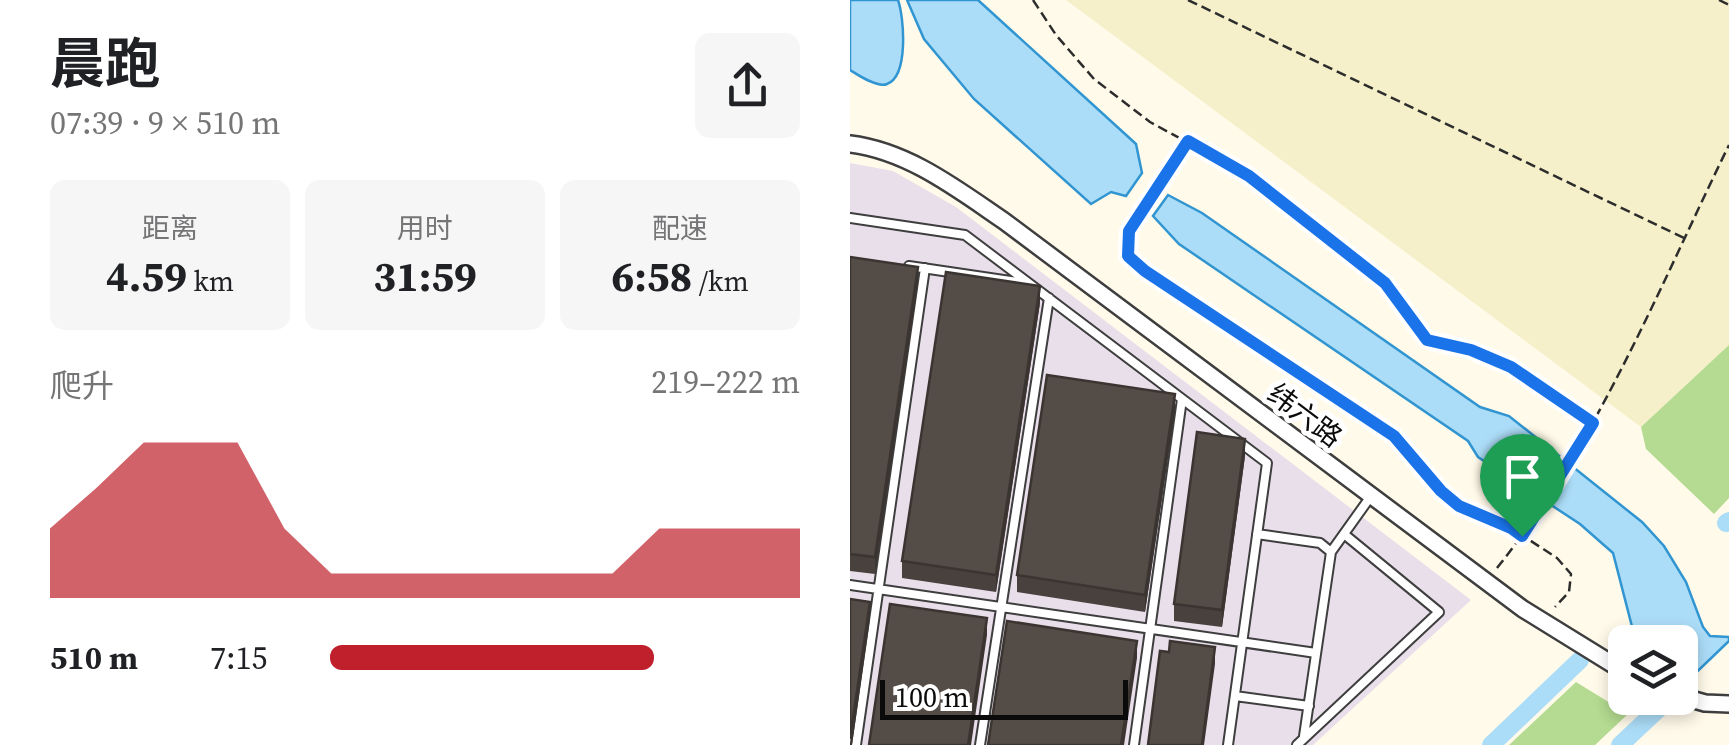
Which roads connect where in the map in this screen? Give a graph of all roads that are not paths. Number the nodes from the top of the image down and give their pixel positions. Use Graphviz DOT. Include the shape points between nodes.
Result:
graph roads {
  1 [pos="850,144"];
  2 [pos="850,218"];
  3 [pos="906,266"];
  4 [pos="925,268"];
  5 [pos="1029,284"];
  6 [pos="1048,298"];
  7 [pos="1182,399"];
  8 [pos="1372,496"];
  9 [pos="1257,534"];
  10 [pos="1344,534"];
  11 [pos="1331,552"];
  12 [pos="850,585"];
  13 [pos="879,589"];
  14 [pos="1001,608"];
  15 [pos="1150,630"];
  16 [pos="1242,643"];
  17 [pos="1316,653"];
  18 [pos="1608,662"];
  19 [pos="1235,696"];
  20 [pos="1698,700"];
  21 [pos="1729,704"];
  22 [pos="1309,706"];
  23 [pos="1301,742"];
  24 [pos="856,745"];
  25 [pos="980,745"];
  26 [pos="1134,745"];
  27 [pos="1228,745"];
  1 -- 8 [label="street, 纬六路" via="928,169"];
  2 -- 5 [label="lane" via="965,235"];
  3 -- 4 [label="lane"];
  4 -- 5 [label="lane"];
  4 -- 13 [label="lane"];
  5 -- 6 [label="lane"];
  6 -- 7 [label="lane"];
  6 -- 14 [label="lane"];
  7 -- 9 [label="lane" via="1267,463"];
  7 -- 15 [label="lane"];
  8 -- 10 [label="lane"];
  8 -- 18 [label="street, 纬六路"];
  9 -- 11 [label="lane" via="1320,542"];
  9 -- 16 [label="lane"];
  10 -- 11 [label="lane"];
  10 -- 23 [label="lane" via="1439,612"];
  11 -- 17 [label="lane"];
  12 -- 13 [label="lane"];
  13 -- 14 [label="lane"];
  13 -- 24 [label="lane"];
  14 -- 15 [label="lane"];
  14 -- 25 [label="lane"];
  15 -- 16 [label="lane"];
  15 -- 26 [label="lane"];
  16 -- 17 [label="lane"];
  16 -- 19 [label="lane"];
  17 -- 22 [label="lane"];
  19 -- 22 [label="lane"];
  19 -- 27 [label="lane"];
  20 -- 21 [label="street"];
  22 -- 23 [label="lane"];
}
